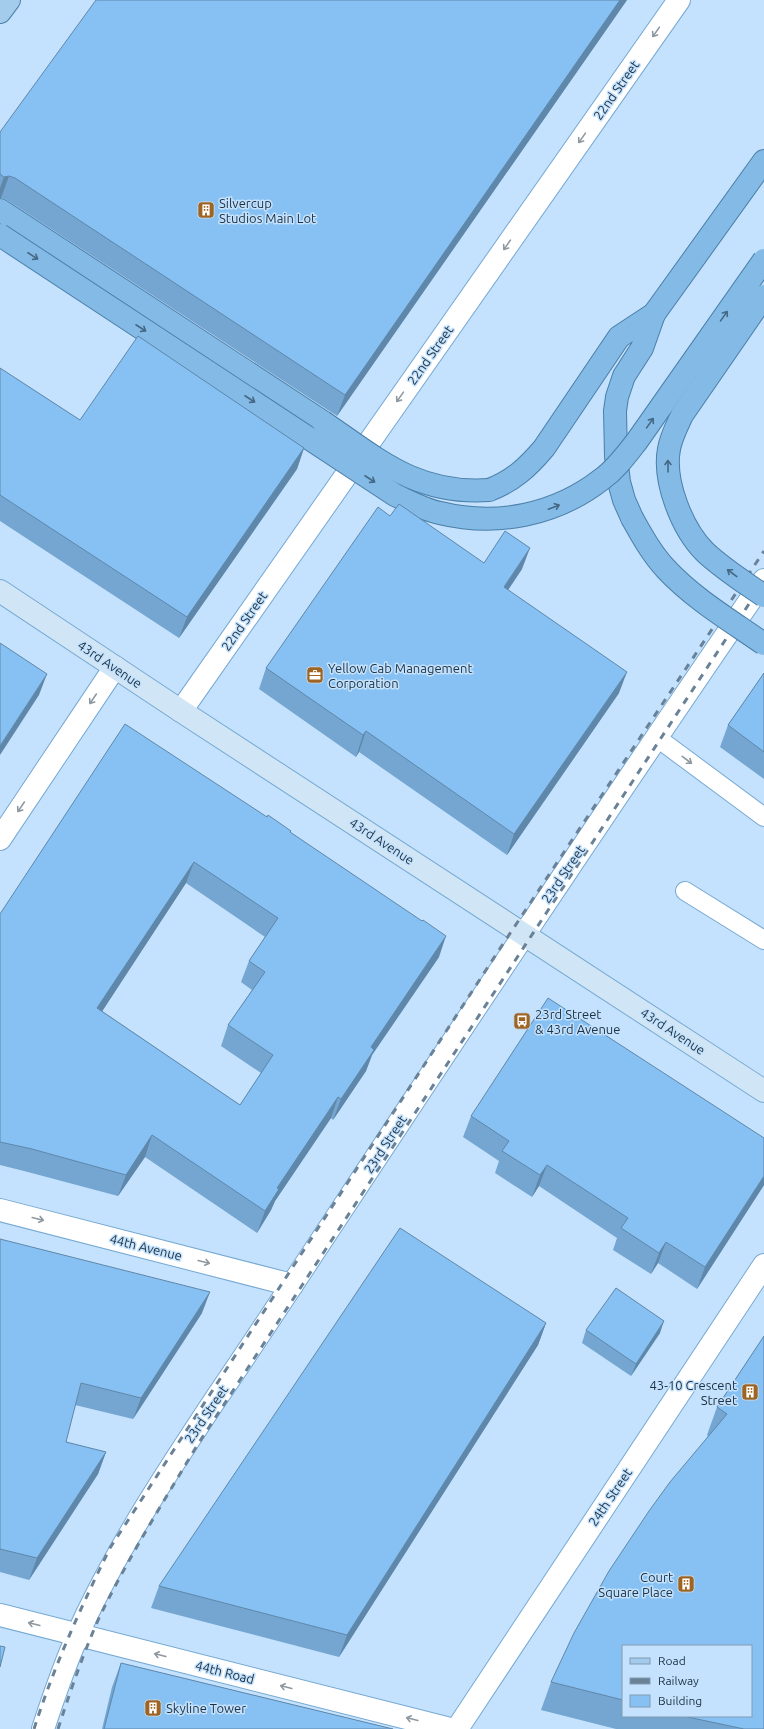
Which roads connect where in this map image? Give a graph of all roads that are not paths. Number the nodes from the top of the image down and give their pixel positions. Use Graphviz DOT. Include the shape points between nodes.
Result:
graph roads {
  1 [pos="8,0"];
  2 [pos="679,0"];
  3 [pos="0,12"];
  4 [pos="764,162"];
  5 [pos="0,210"];
  6 [pos="0,235"];
  7 [pos="764,260"];
  8 [pos="764,296"];
  9 [pos="654,314"];
  10 [pos="764,580"];
  11 [pos="0,591"];
  12 [pos="764,596"];
  13 [pos="764,644"];
  14 [pos="115,667"];
  15 [pos="181,711"];
  16 [pos="656,737"];
  17 [pos="764,817"];
  18 [pos="0,839"];
  19 [pos="685,891"];
  20 [pos="523,934"];
  21 [pos="764,940"];
  22 [pos="764,1091"];
  23 [pos="0,1210"];
  24 [pos="764,1265"];
  25 [pos="292,1285"];
  26 [pos="0,1615"];
  27 [pos="78,1635"];
  28 [pos="42,1729"];
  29 [pos="450,1729"];
  30 [pos="457,1729"];
  1 -- 3 [label="main road"];
  2 -- 15 [label="street, 22nd Street, one-way"];
  4 -- 9 [label="highway"];
  5 -- 9 [label="highway, bridge" via="397,472 443,488 489,490 512,480 544,448 618,337"];
  6 -- 7 [label="highway, one-way, bridge" via="395,495 439,513 462,518 489,519 516,518 542,512 571,499 603,479 637,441"];
  12 -- 8 [label="highway, one-way, bridge" via="705,551 694,537 676,502 668,466 674,430 682,415"];
  9 -- 13 [label="highway, bridge" via="642,348 624,376 616,404 616,456 624,500 641,535 666,569 688,590"];
  10 -- 16 [label="street, 23rd Street"];
  11 -- 14 [label="main road, 43rd Avenue"];
  14 -- 15 [label="main road, 43rd Avenue"];
  14 -- 18 [label="street, one-way"];
  15 -- 20 [label="main road, 43rd Avenue"];
  16 -- 17 [label="lane, one-way"];
  16 -- 20 [label="street, 23rd Street"];
  19 -- 21 [label="lane"];
  20 -- 22 [label="main road, 43rd Avenue"];
  20 -- 25 [label="street, 23rd Street"];
  23 -- 25 [label="street, 44th Avenue, one-way"];
  24 -- 30 [label="street, 24th Street"];
  25 -- 27 [label="street, 23rd Street" via="154,1492 126,1538 91,1604"];
  27 -- 26 [label="street, 44th Road, one-way"];
  27 -- 28 [label="street, 23rd Street"];
  29 -- 27 [label="street, 44th Road, one-way"];
}
